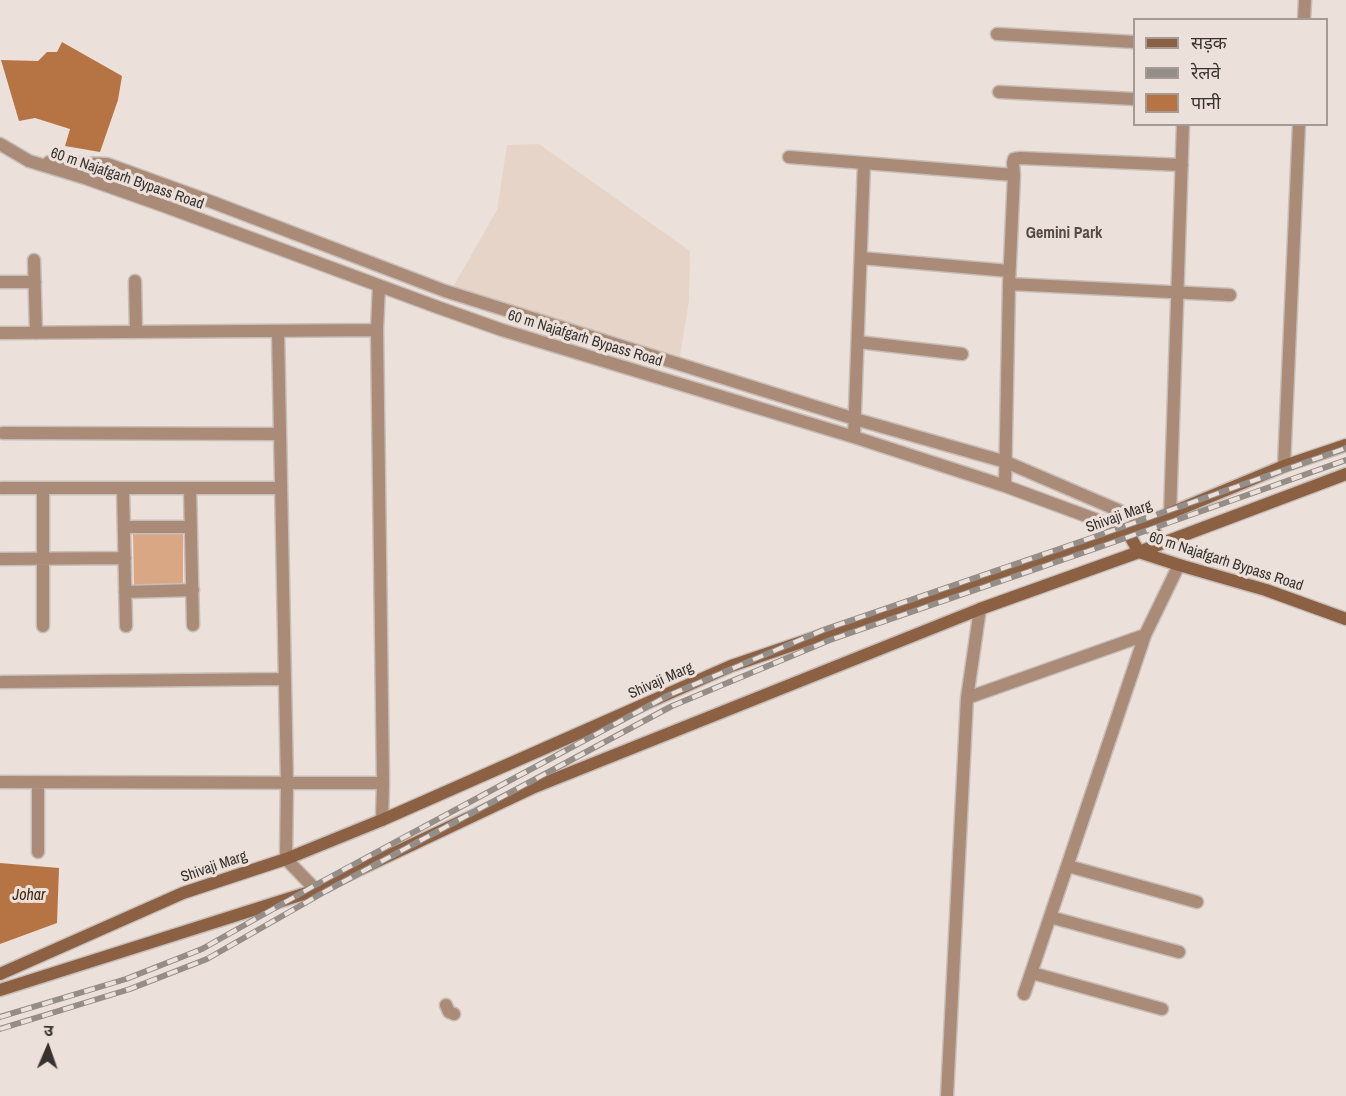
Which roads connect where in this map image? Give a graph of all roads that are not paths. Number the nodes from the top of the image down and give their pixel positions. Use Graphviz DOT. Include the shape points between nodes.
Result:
graph roads {
  1 [pos="1305,0"];
  2 [pos="1304,18"];
  3 [pos="997,34"];
  4 [pos="1133,42"];
  5 [pos="999,92"];
  6 [pos="1133,99"];
  7 [pos="1183,126"];
  8 [pos="1299,126"];
  9 [pos="0,144"];
  10 [pos="789,157"];
  11 [pos="29,161"];
  12 [pos="864,164"];
  13 [pos="1182,165"];
  14 [pos="1014,176"];
  15 [pos="861,258"];
  16 [pos="34,260"];
  17 [pos="1009,277"];
  18 [pos="135,281"];
  19 [pos="0,282"];
  20 [pos="35,282"];
  21 [pos="379,286"];
  22 [pos="1176,292"];
  23 [pos="1230,295"];
  24 [pos="377,330"];
  25 [pos="278,331"];
  26 [pos="136,332"];
  27 [pos="0,333"];
  28 [pos="36,333"];
  29 [pos="858,342"];
  30 [pos="962,354"];
  31 [pos="855,419"];
  32 [pos="3,433"];
  33 [pos="280,434"];
  34 [pos="854,437"];
  35 [pos="1346,445"];
  36 [pos="1006,462"];
  37 [pos="1284,466"];
  38 [pos="1346,474"];
  39 [pos="1005,486"];
  40 [pos="2,488"];
  41 [pos="43,488"];
  42 [pos="190,488"];
  43 [pos="281,488"];
  44 [pos="123,489"];
  45 [pos="1170,514"];
  46 [pos="1148,523"];
  47 [pos="124,527"];
  48 [pos="191,527"];
  49 [pos="1127,531"];
  50 [pos="1162,543"];
  51 [pos="1140,552"];
  52 [pos="43,558"];
  53 [pos="125,558"];
  54 [pos="0,559"];
  55 [pos="1179,565"];
  56 [pos="193,590"];
  57 [pos="125,592"];
  58 [pos="980,609"];
  59 [pos="1346,619"];
  60 [pos="193,625"];
  61 [pos="43,626"];
  62 [pos="126,626"];
  63 [pos="1145,635"];
  64 [pos="284,679"];
  65 [pos="2,682"];
  66 [pos="967,698"];
  67 [pos="0,782"];
  68 [pos="38,782"];
  69 [pos="287,783"];
  70 [pos="383,783"];
  71 [pos="382,820"];
  72 [pos="38,852"];
  73 [pos="286,859"];
  74 [pos="1068,866"];
  75 [pos="316,890"];
  76 [pos="1197,902"];
  77 [pos="1050,917"];
  78 [pos="1179,952"];
  79 [pos="1032,973"];
  80 [pos="0,974"];
  81 [pos="0,990"];
  82 [pos="1024,994"];
  83 [pos="1162,1009"];
  84 [pos="947,1096"];
  1 -- 2 [label="street"];
  3 -- 4 [label="street"];
  5 -- 6 [label="street"];
  7 -- 13 [label="street"];
  8 -- 37 [label="street"];
  9 -- 11 [label="street"];
  10 -- 12 [label="street"];
  11 -- 21 [label="street, 60 m Najafgarh Bypass Road" via="86,178"];
  11 -- 31 [label="street, 60 m Najafgarh Bypass Road" via="108,164 445,291"];
  12 -- 14 [label="street"];
  12 -- 15 [label="street"];
  13 -- 14 [label="street" via="1020,158 1014,159"];
  13 -- 22 [label="street"];
  14 -- 17 [label="street"];
  15 -- 17 [label="street"];
  15 -- 29 [label="street"];
  16 -- 20 [label="street"];
  17 -- 22 [label="street"];
  17 -- 36 [label="street"];
  18 -- 26 [label="street"];
  19 -- 20 [label="street"];
  20 -- 28 [label="street"];
  21 -- 24 [label="street"];
  21 -- 34 [label="street, 60 m Najafgarh Bypass Road" via="502,330"];
  22 -- 23 [label="street"];
  22 -- 45 [label="street"];
  24 -- 25 [label="street"];
  24 -- 70 [label="street"];
  25 -- 26 [label="street"];
  25 -- 33 [label="street"];
  26 -- 28 [label="street"];
  27 -- 28 [label="street"];
  29 -- 30 [label="street"];
  29 -- 31 [label="street"];
  31 -- 34 [label="street"];
  31 -- 36 [label="street, 60 m Najafgarh Bypass Road"];
  32 -- 33 [label="street"];
  33 -- 43 [label="street"];
  34 -- 39 [label="street, 60 m Najafgarh Bypass Road"];
  35 -- 37 [label="main road, Shivaji Marg"];
  36 -- 39 [label="street"];
  36 -- 46 [label="street, 60 m Najafgarh Bypass Road"];
  37 -- 45 [label="main road, Shivaji Marg"];
  38 -- 50 [label="main road"];
  39 -- 49 [label="street, 60 m Najafgarh Bypass Road"];
  40 -- 41 [label="street"];
  41 -- 44 [label="street"];
  41 -- 52 [label="street"];
  42 -- 43 [label="street"];
  42 -- 44 [label="street"];
  42 -- 48 [label="street"];
  43 -- 64 [label="street"];
  44 -- 47 [label="street"];
  45 -- 46 [label="main road, Shivaji Marg"];
  46 -- 49 [label="main road, Shivaji Marg"];
  46 -- 50 [label="main road, 60 m Najafgarh Bypass Road"];
  47 -- 48 [label="street"];
  47 -- 53 [label="street"];
  48 -- 56 [label="street"];
  49 -- 51 [label="main road, 60 m Najafgarh Bypass Road"];
  49 -- 71 [label="main road, Shivaji Marg" via="731,666"];
  50 -- 51 [label="main road"];
  51 -- 55 [label="main road, 60 m Najafgarh Bypass Road"];
  51 -- 58 [label="main road"];
  52 -- 53 [label="street"];
  52 -- 54 [label="street"];
  52 -- 61 [label="street"];
  53 -- 57 [label="street"];
  55 -- 59 [label="main road, 60 m Najafgarh Bypass Road"];
  55 -- 63 [label="street"];
  56 -- 57 [label="street"];
  56 -- 60 [label="street"];
  57 -- 62 [label="street"];
  58 -- 66 [label="street"];
  58 -- 75 [label="main road" via="532,788"];
  63 -- 66 [label="street"];
  63 -- 74 [label="street"];
  64 -- 65 [label="street"];
  64 -- 69 [label="street"];
  66 -- 84 [label="street"];
  67 -- 68 [label="street"];
  68 -- 69 [label="street"];
  68 -- 72 [label="street"];
  69 -- 70 [label="street"];
  69 -- 73 [label="street"];
  70 -- 71 [label="street"];
  71 -- 73 [label="main road, Shivaji Marg"];
  73 -- 75 [label="street"];
  73 -- 80 [label="main road, Shivaji Marg" via="183,893"];
  74 -- 76 [label="street"];
  74 -- 77 [label="street"];
  75 -- 81 [label="main road"];
  77 -- 78 [label="street"];
  77 -- 79 [label="street"];
  79 -- 82 [label="street"];
  79 -- 83 [label="street"];
}
